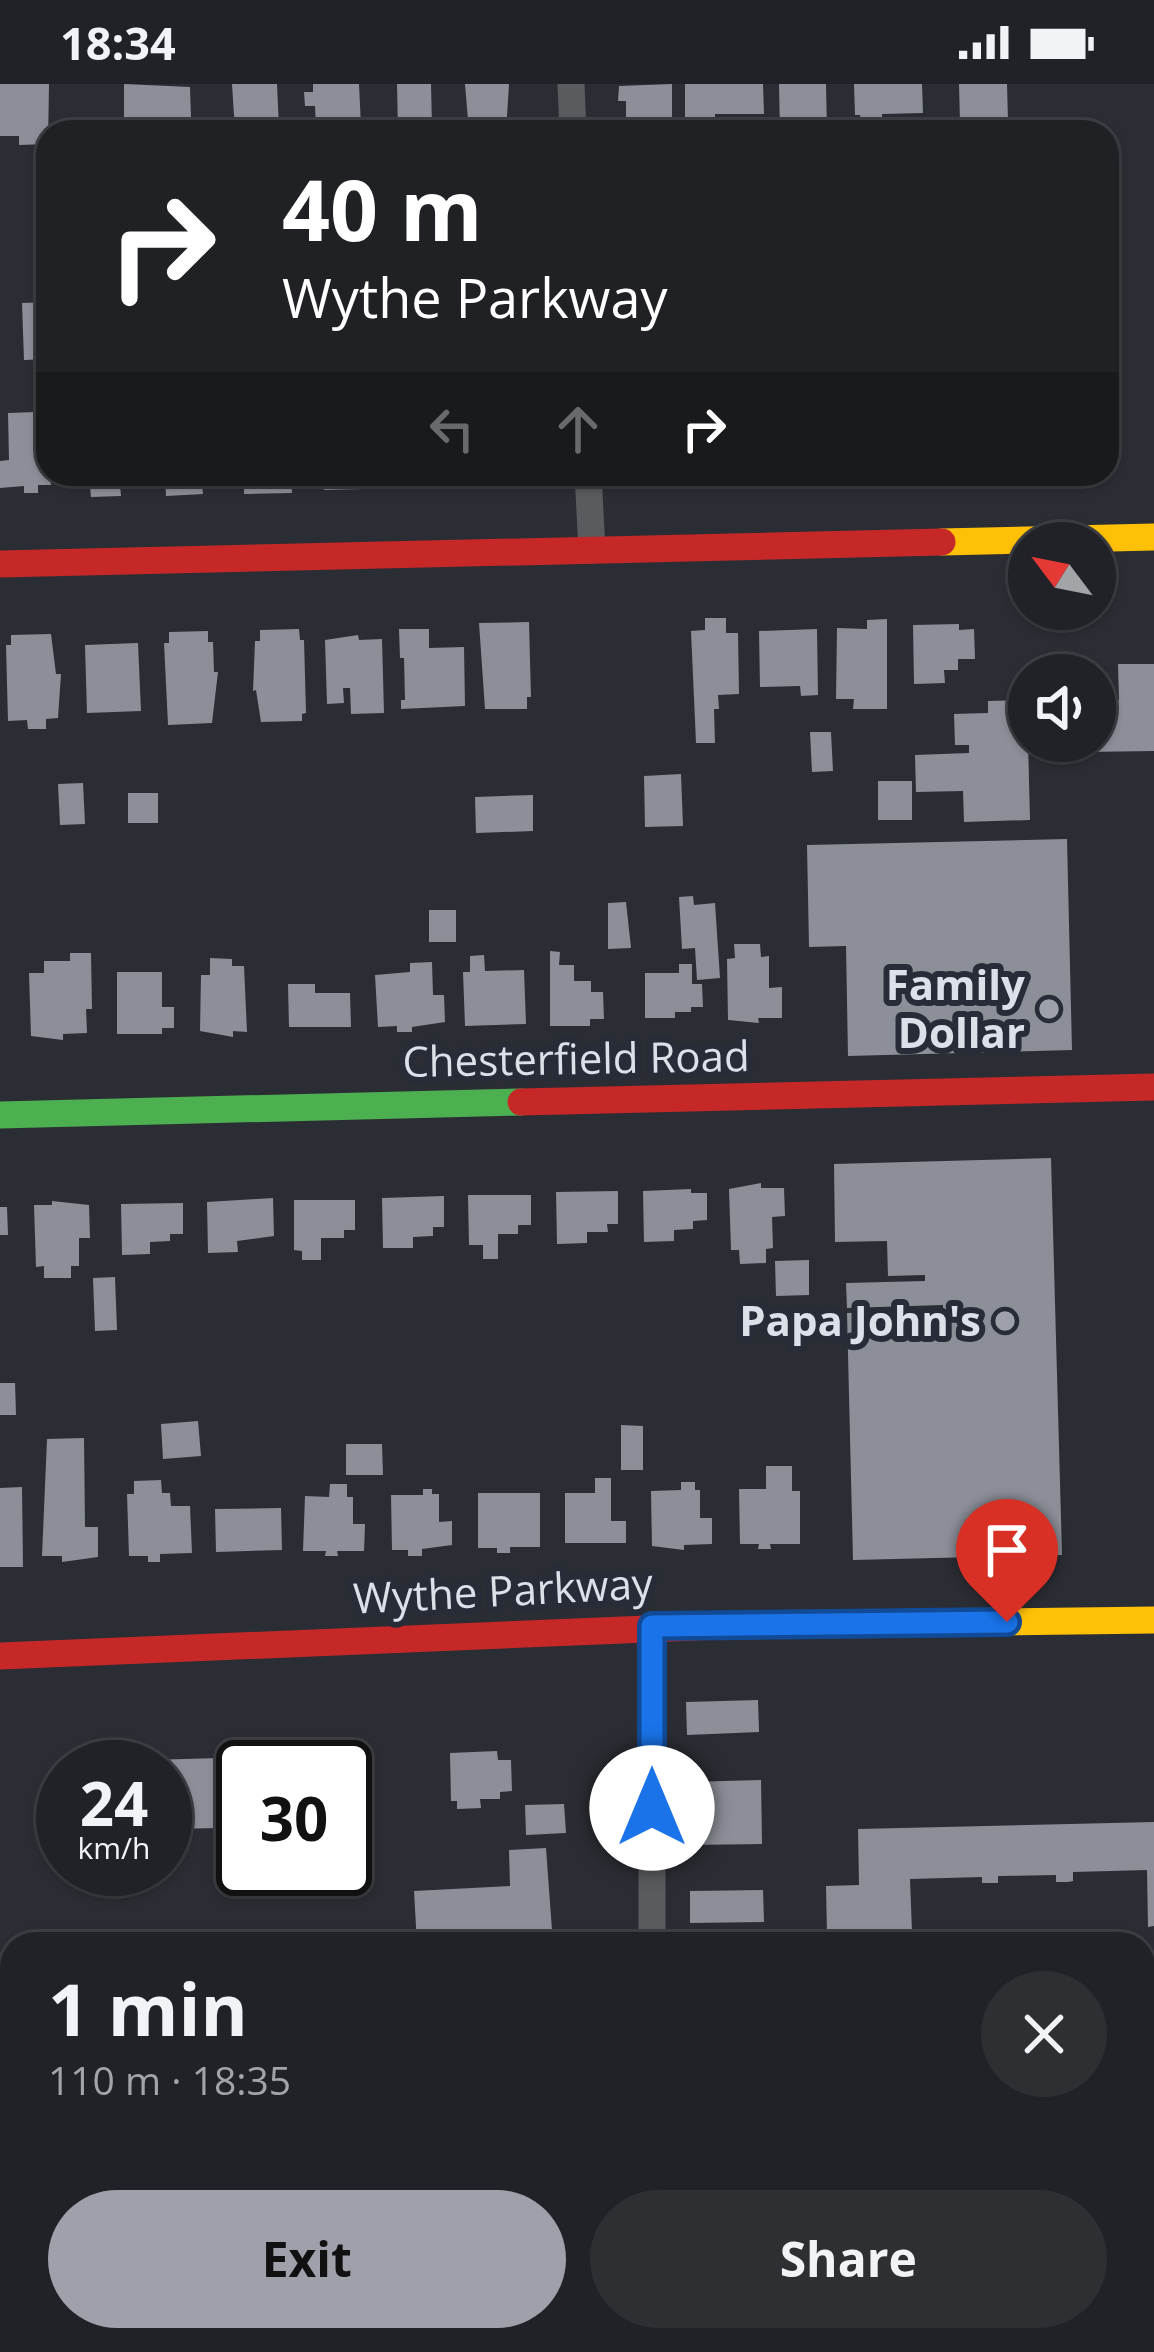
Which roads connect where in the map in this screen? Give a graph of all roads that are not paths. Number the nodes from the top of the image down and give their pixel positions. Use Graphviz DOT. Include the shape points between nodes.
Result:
graph roads {
  1 [pos="571,84"];
  2 [pos="572,120"];
  3 [pos="589,486"];
  4 [pos="1154,537"];
  5 [pos="592,550"];
  6 [pos="0,564"];
  7 [pos="1154,1087"];
  8 [pos="0,1115"];
  9 [pos="1154,1620"];
  10 [pos="652,1626"];
  11 [pos="0,1656"];
  12 [pos="652,1932"];
  1 -- 2 [label="street"];
  3 -- 5 [label="street"];
  4 -- 5 [label="street"];
  5 -- 6 [label="street"];
  7 -- 8 [label="street, Chesterfield Road"];
  9 -- 10 [label="street, Wythe Parkway"];
  10 -- 11 [label="street, Wythe Parkway"];
  10 -- 12 [label="street"];
}
